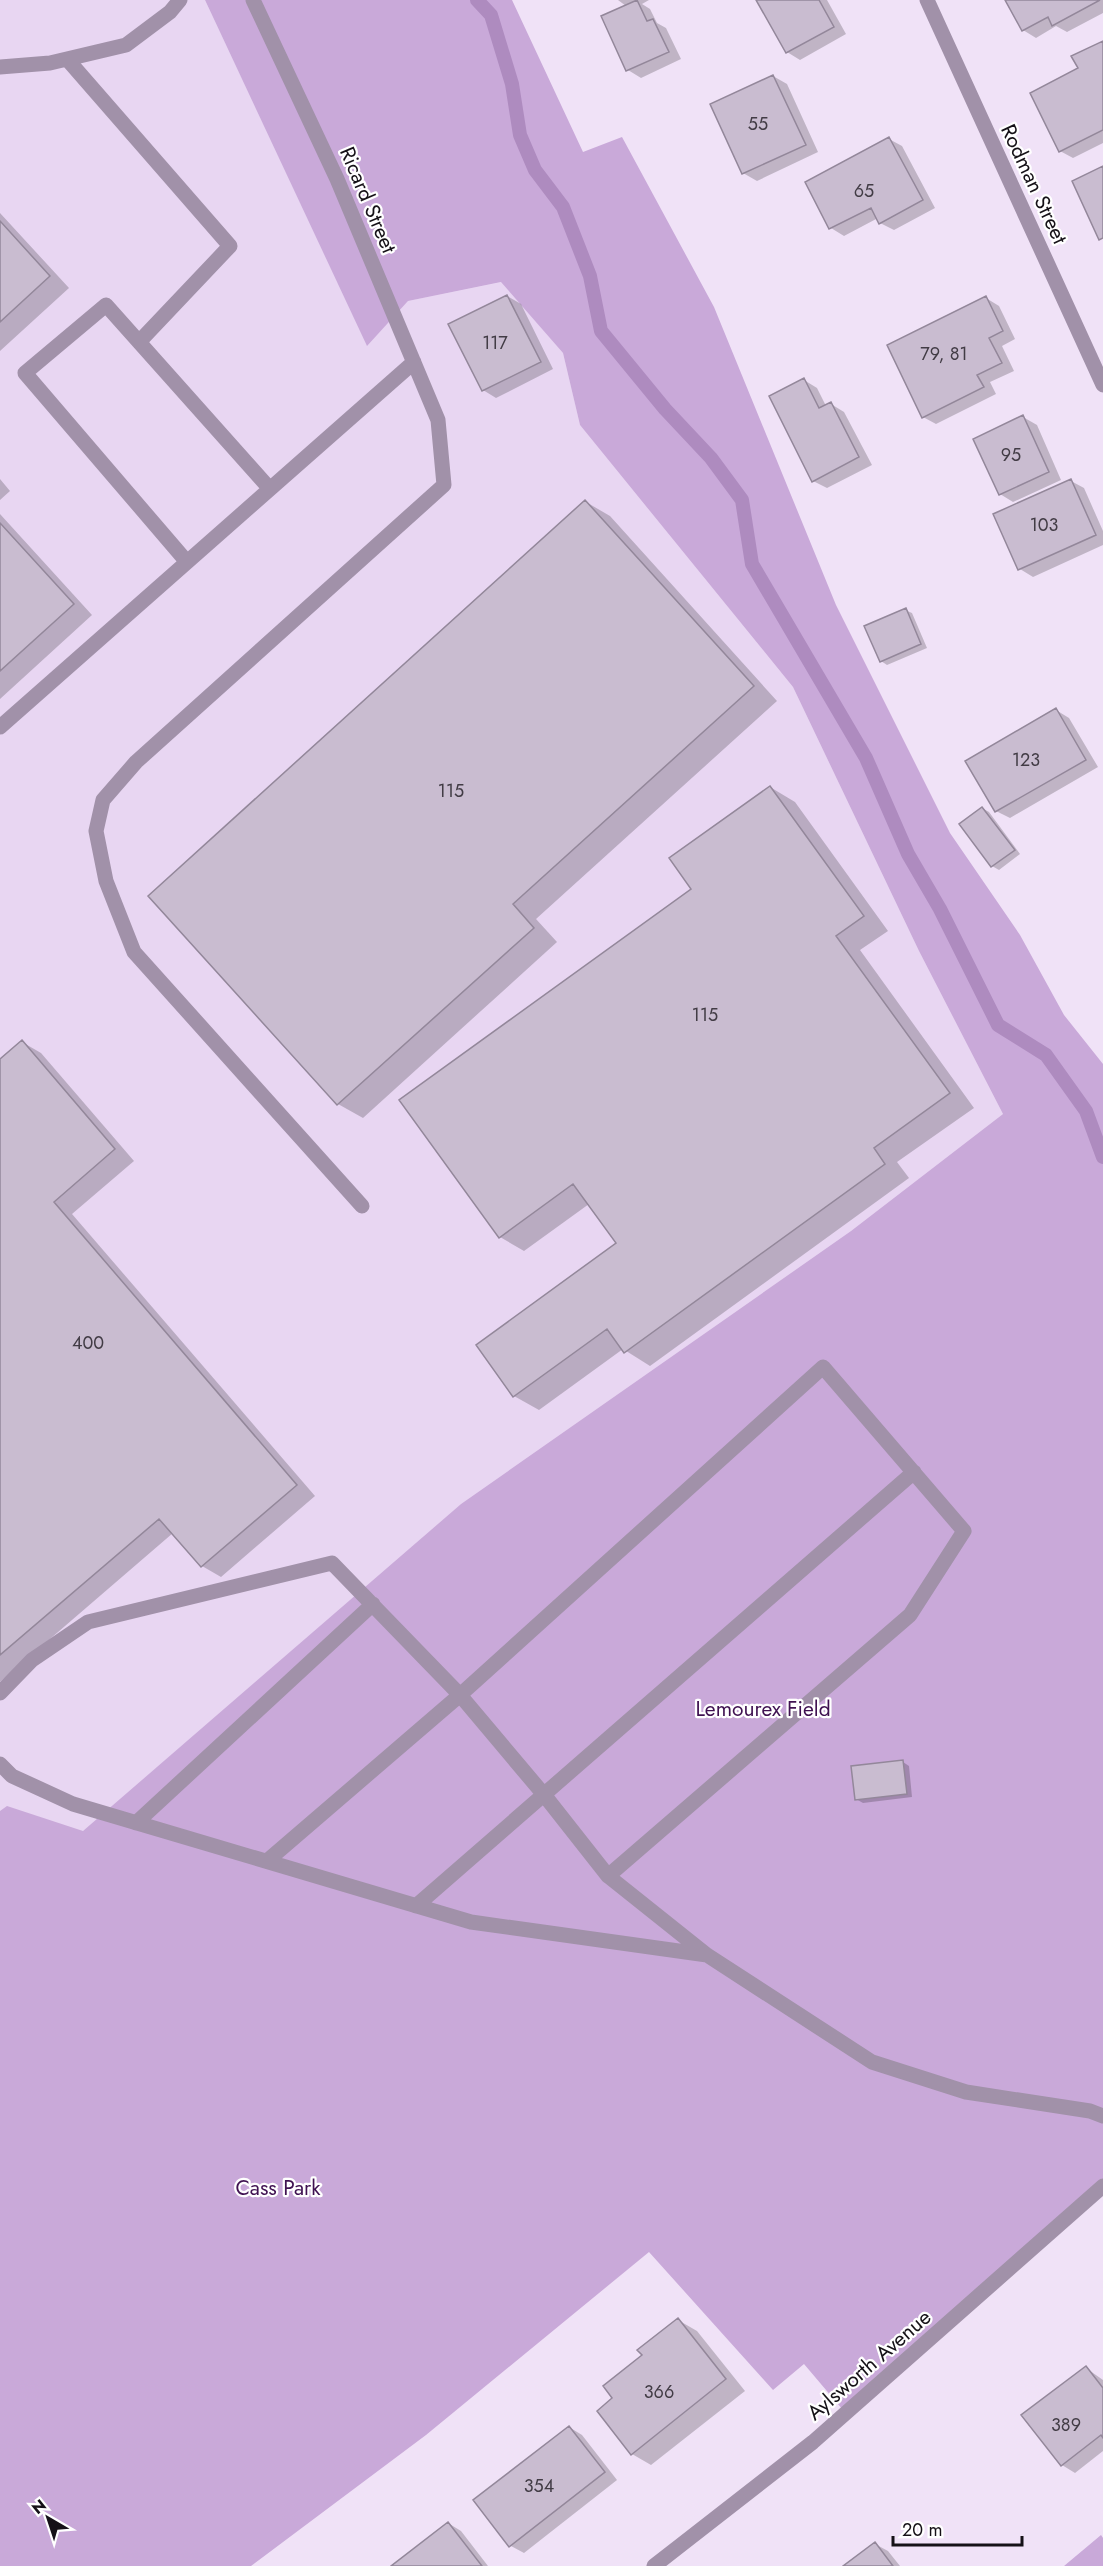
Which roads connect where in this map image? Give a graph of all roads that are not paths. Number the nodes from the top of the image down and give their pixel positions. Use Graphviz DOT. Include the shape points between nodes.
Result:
graph roads {
  1 [pos="180,0"];
  2 [pos="253,0"];
  3 [pos="927,0"];
  4 [pos="67,59"];
  5 [pos="0,67"];
  6 [pos="139,342"];
  7 [pos="414,362"];
  8 [pos="1103,385"];
  9 [pos="270,489"];
  10 [pos="187,562"];
  11 [pos="0,727"];
  12 [pos="362,1206"];
  13 [pos="914,1472"];
  14 [pos="373,1604"];
  15 [pos="0,1693"];
  16 [pos="460,1695"];
  17 [pos="0,1764"];
  18 [pos="545,1796"];
  19 [pos="136,1822"];
  20 [pos="267,1861"];
  21 [pos="608,1876"];
  22 [pos="416,1906"];
  23 [pos="706,1955"];
  24 [pos="1103,2115"];
  25 [pos="1103,2186"];
  26 [pos="654,2566"];
  1 -- 4 [label="street" via="126,45"];
  2 -- 7 [label="street, Ricard Street" via="337,179"];
  3 -- 8 [label="street, Rodman Street"];
  4 -- 5 [label="street"];
  4 -- 6 [label="street" via="230,246"];
  6 -- 9 [label="street"];
  6 -- 10 [label="street" via="106,305 25,373"];
  7 -- 9 [label="street"];
  7 -- 12 [label="street, Ricard Street" via="438,420 444,485 136,762 103,800 96,831 106,881 134,952"];
  9 -- 10 [label="street"];
  10 -- 11 [label="street"];
  13 -- 16 [label="street" via="823,1367"];
  13 -- 18 [label="street"];
  13 -- 21 [label="street" via="964,1531 910,1615"];
  14 -- 15 [label="street" via="332,1563 88,1622 32,1660"];
  14 -- 16 [label="street"];
  14 -- 19 [label="street"];
  16 -- 18 [label="street"];
  16 -- 20 [label="street"];
  17 -- 19 [label="street" via="12,1776 73,1804"];
  18 -- 21 [label="street"];
  18 -- 22 [label="street"];
  19 -- 20 [label="street"];
  20 -- 22 [label="street"];
  21 -- 23 [label="street"];
  22 -- 23 [label="street" via="471,1922"];
  23 -- 24 [label="street" via="872,2062 966,2092"];
  25 -- 26 [label="street, Aylsworth Avenue" via="813,2442"];
}
